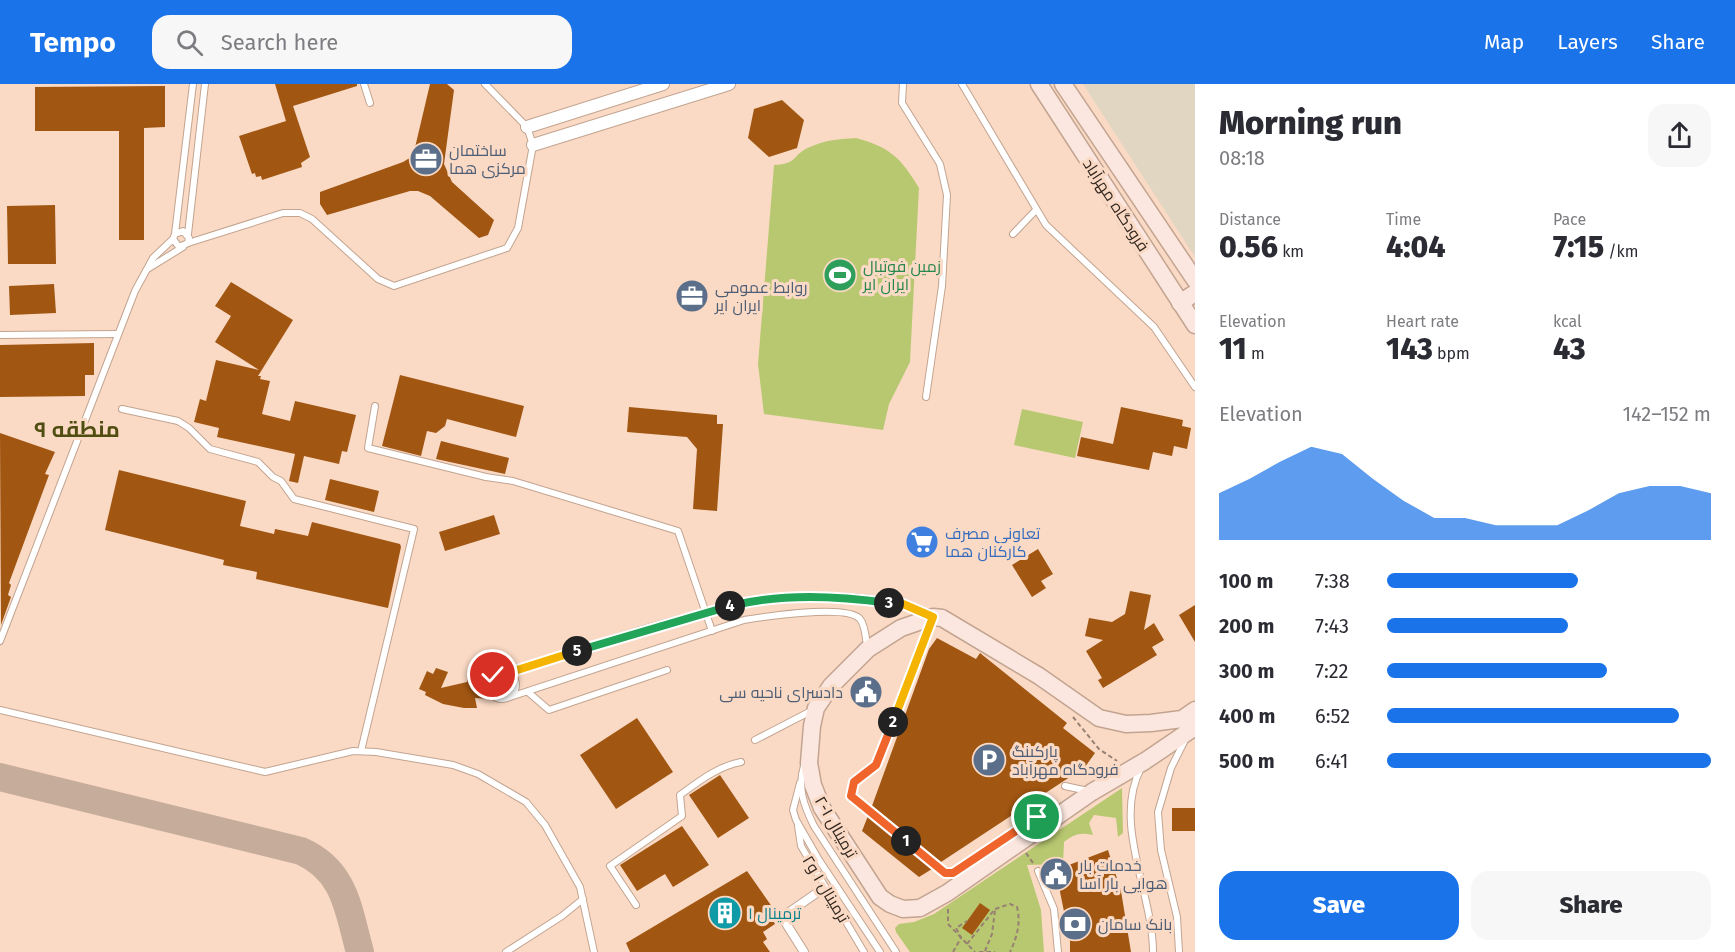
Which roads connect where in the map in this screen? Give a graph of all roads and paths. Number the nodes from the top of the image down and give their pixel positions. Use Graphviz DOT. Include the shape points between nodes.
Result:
graph roads {
  1 [pos="193,84"];
  2 [pos="205,84"];
  3 [pos="364,84"];
  4 [pos="484,84"];
  5 [pos="663,84"];
  6 [pos="729,84"];
  7 [pos="903,84"];
  8 [pos="962,84"];
  9 [pos="1038,84"];
  10 [pos="1063,84"];
  11 [pos="370,102"];
  12 [pos="527,127"];
  13 [pos="533,145"];
  14 [pos="1036,210"];
  15 [pos="188,234"];
  16 [pos="1013,234"];
  17 [pos="174,237"];
  18 [pos="186,245"];
  19 [pos="146,270"];
  20 [pos="1195,280"];
  21 [pos="1195,293"];
  22 [pos="1180,303"];
  23 [pos="1195,326"];
  24 [pos="118,334"];
  25 [pos="0,335"];
  26 [pos="1195,387"];
  27 [pos="926,397"];
  28 [pos="375,406"];
  29 [pos="122,409"];
  30 [pos="706,612"];
  31 [pos="933,617"];
  32 [pos="712,631"];
  33 [pos="0,641"];
  34 [pos="868,649"];
  35 [pos="667,670"];
  36 [pos="508,673"];
  37 [pos="528,692"];
  38 [pos="507,698"];
  39 [pos="816,708"];
  40 [pos="0,710"];
  41 [pos="1069,712"];
  42 [pos="1191,722"];
  43 [pos="755,741"];
  44 [pos="809,751"];
  45 [pos="361,752"];
  46 [pos="1145,761"];
  47 [pos="741,762"];
  48 [pos="801,780"];
  49 [pos="1065,786"];
  50 [pos="1092,792"];
  51 [pos="797,822"];
  52 [pos="1019,843"];
  53 [pos="1038,871"];
  54 [pos="825,888"];
  55 [pos="947,892"];
  56 [pos="583,899"];
  57 [pos="636,905"];
  58 [pos="995,909"];
  59 [pos="967,921"];
  60 [pos="967,944"];
  61 [pos="985,951"];
  62 [pos="506,952"];
  63 [pos="594,952"];
  64 [pos="804,952"];
  65 [pos="864,952"];
  66 [pos="879,952"];
  67 [pos="896,952"];
  68 [pos="953,952"];
  69 [pos="977,952"];
  70 [pos="995,952"];
  71 [pos="1010,952"];
  72 [pos="1058,952"];
  73 [pos="1153,952"];
  74 [pos="1179,952"];
  1 -- 17 [label="lane"];
  2 -- 15 [label="lane"];
  3 -- 11 [label="lane"];
  4 -- 12 [label="lane"];
  5 -- 12 [label="street"];
  6 -- 13 [label="street"];
  7 -- 27 [label="lane" via="902,103 940,164 947,195 942,286"];
  8 -- 14 [label="lane"];
  9 -- 22 [label="main road, فرودگاه مهرآباد"];
  10 -- 20 [label="main road, فرودگاه مهرآباد"];
  12 -- 13 [label="lane"];
  13 -- 18 [label="lane" via="518,228 507,248 394,286 378,279 312,219 300,213 283,213"];
  14 -- 16 [label="lane"];
  14 -- 26 [label="lane" via="1046,225 1154,327"];
  15 -- 17 [label="lane" via="183,231"];
  15 -- 18 [label="lane"];
  17 -- 18 [label="lane" via="179,247"];
  17 -- 19 [label="lane"];
  18 -- 19 [label="lane"];
  19 -- 24 [label="lane"];
  21 -- 22 [label="main road"];
  22 -- 23 [label="main road, فرودگاه مهرآباد"];
  24 -- 25 [label="lane"];
  24 -- 33 [label="lane"];
  28 -- 30 [label="lane" via="368,448 513,480 678,531"];
  29 -- 45 [label="lane" via="178,421 210,449 258,462 281,481 294,499 414,529"];
  30 -- 31 [label="lane" via="782,599 852,598 903,604"];
  30 -- 32 [label="lane"];
  30 -- 36 [label="lane"];
  31 -- 34 [label="main road, ترمینال ۱-۲" via="901,628"];
  31 -- 42 [label="main road" via="942,618 1039,676 1099,718 1126,724"];
  31 -- 50 [label="lane" via="876,765 854,782 851,796 945,873 953,873 1037,817"];
  32 -- 34 [label="lane" via="783,613 855,616 861,622"];
  32 -- 37 [label="lane"];
  34 -- 39 [label="main road, ترمینال ۱-۲" via="839,676"];
  35 -- 37 [label="lane" via="549,710"];
  36 -- 38 [label="lane" via="516,686"];
  36 -- 38 [label="lane" via="493,675 488,684 492,695"];
  37 -- 38 [label="lane"];
  39 -- 43 [label="lane"];
  39 -- 44 [label="main road, ترمینال ۱-۲"];
  40 -- 45 [label="lane" via="266,772 343,752"];
  41 -- 46 [label="path" via="1099,749 1114,760"];
  42 -- 46 [label="main road, ترمینال ۱-۲"];
  42 -- 74 [label="lane" via="1158,812 1158,831 1177,917"];
  44 -- 48 [label="lane, ترمینال ۱ و۲"];
  44 -- 55 [label="main road, ترمینال ۱-۲" via="813,785 822,808 880,897 903,909 920,908"];
  45 -- 56 [label="lane" via="453,765 478,774 526,802 545,825"];
  46 -- 50 [label="main road, ترمینال ۱-۲"];
  46 -- 73 [label="lane" via="1135,780 1131,813"];
  47 -- 57 [label="lane" via="729,764 680,795 681,816 610,866"];
  48 -- 51 [label="lane, ترمینال ۱ و۲" via="793,810"];
  48 -- 67 [label="lane" via="804,806 814,826"];
  49 -- 50 [label="lane"];
  50 -- 52 [label="main road, ترمینال ۱-۲"];
  51 -- 54 [label="lane, ترمینال ۱ و۲" via="801,846"];
  51 -- 66 [label="lane"];
  52 -- 53 [label="path"];
  52 -- 55 [label="main road, ترمینال ۱-۲"];
  53 -- 72 [label="lane" via="1054,909"];
  54 -- 64 [label="street" via="782,917"];
  54 -- 65 [label="lane, ترمینال ۱ و۲"];
  55 -- 60 [label="path" via="948,924"];
  56 -- 62 [label="lane"];
  56 -- 63 [label="lane"];
  58 -- 60 [label="path"];
  58 -- 61 [label="path"];
  58 -- 71 [label="path" via="1010,904 1017,907 1020,917"];
  59 -- 68 [label="path" via="956,928 961,938"];
  60 -- 69 [label="path"];
  61 -- 69 [label="path"];
  61 -- 70 [label="path"];
}
